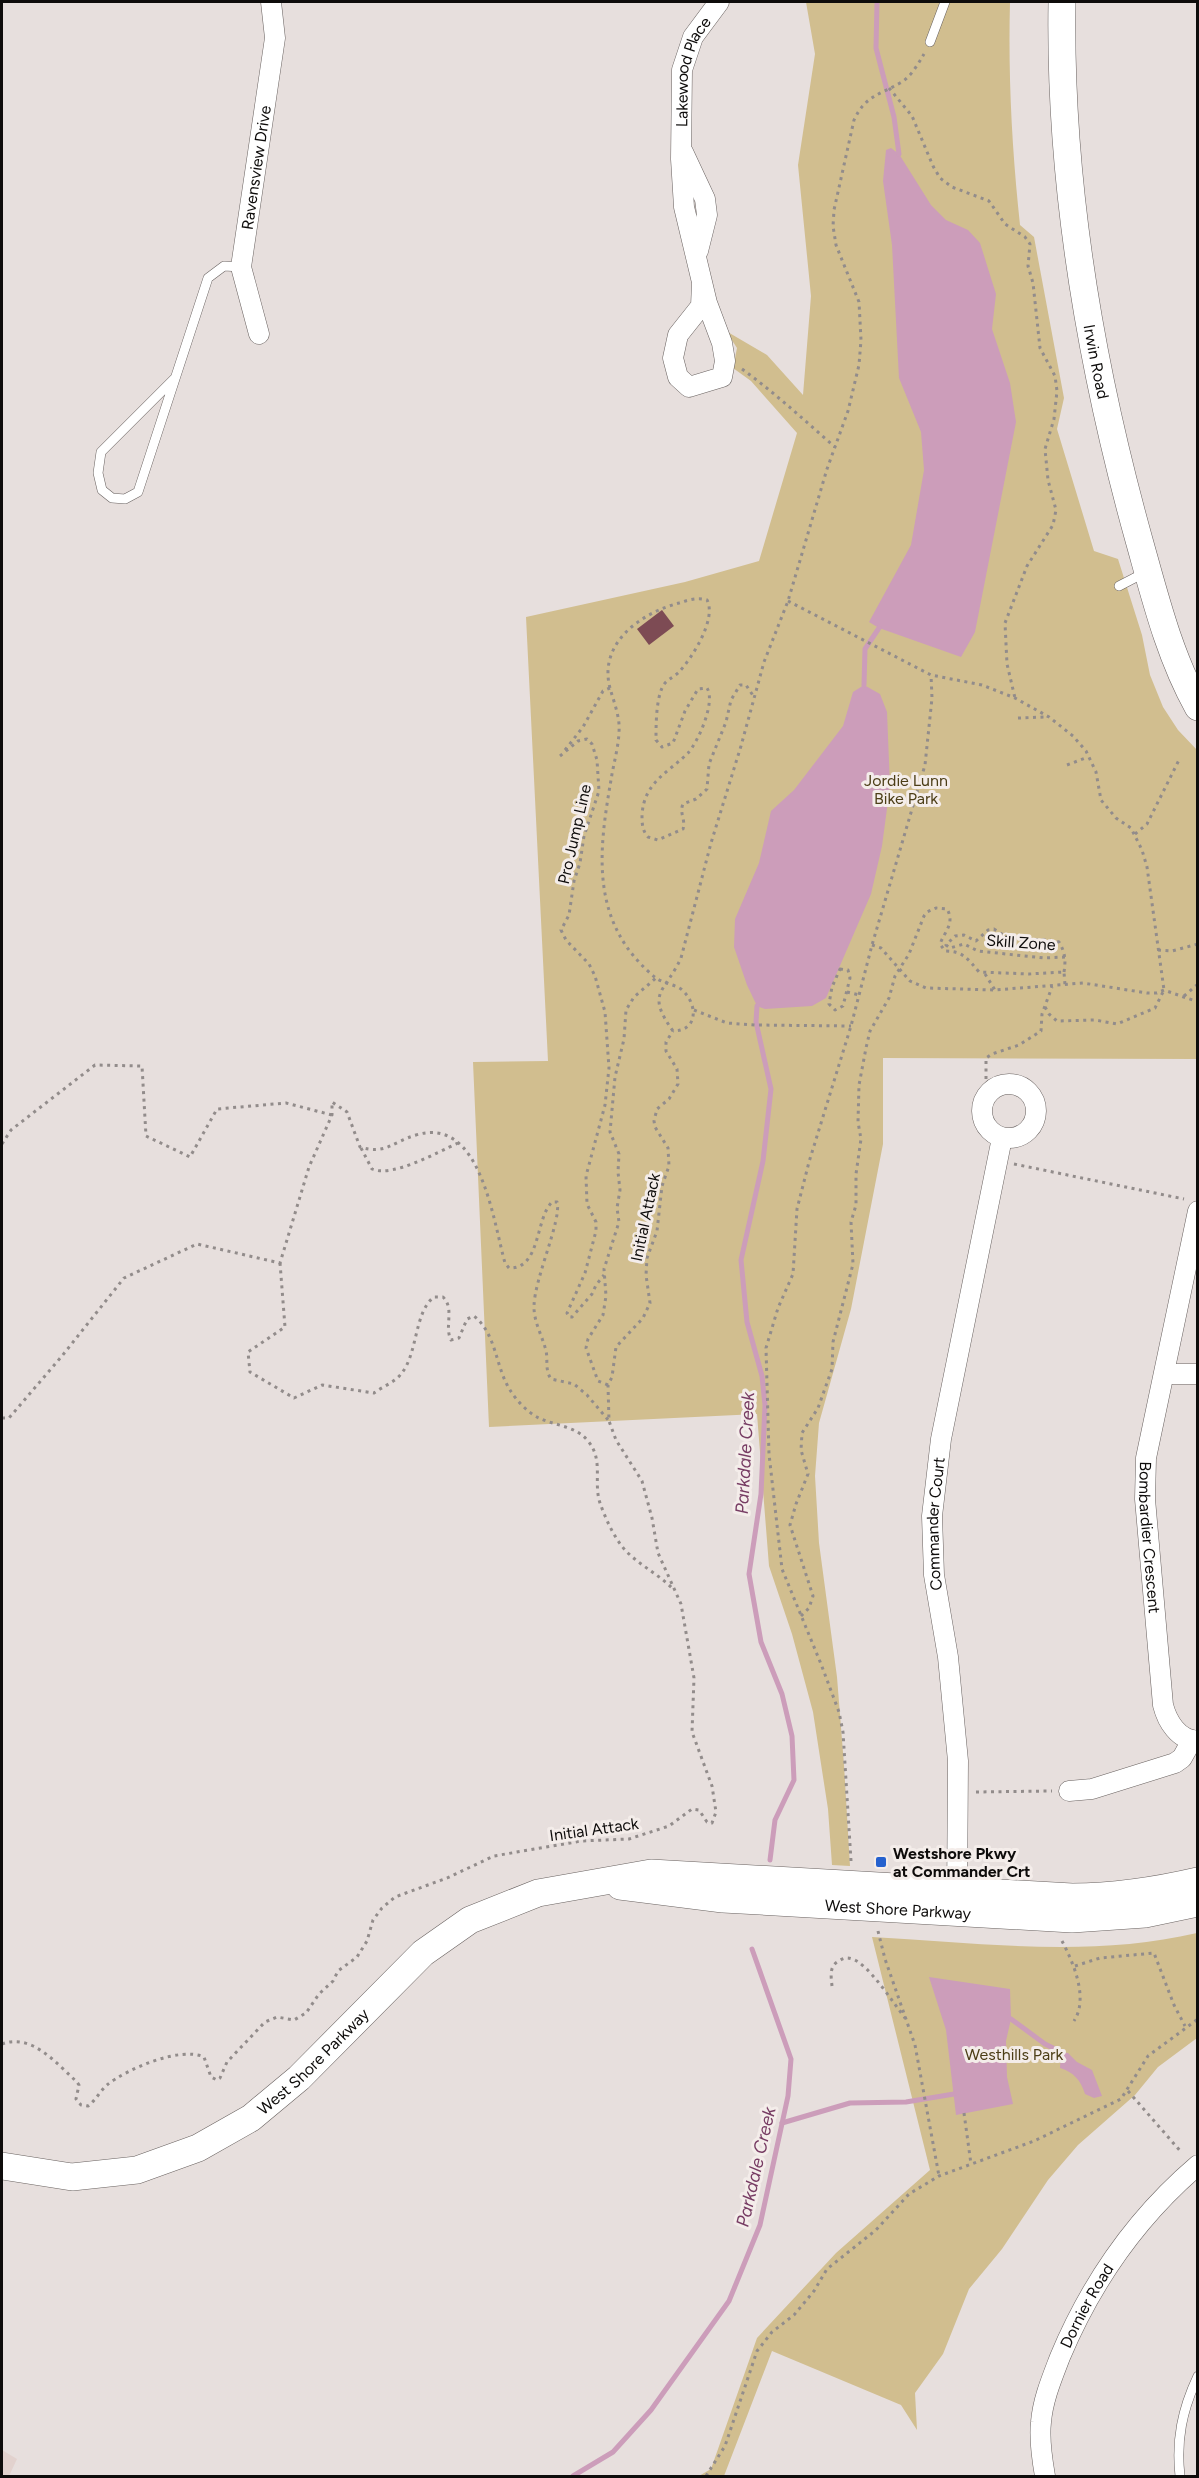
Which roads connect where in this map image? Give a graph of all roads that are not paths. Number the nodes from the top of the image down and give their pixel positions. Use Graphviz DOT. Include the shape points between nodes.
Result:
graph roads {
  1 [pos="271,2"];
  2 [pos="719,2"];
  3 [pos="945,2"];
  4 [pos="1062,2"];
  5 [pos="930,42"];
  6 [pos="241,267"];
  7 [pos="702,283"];
  8 [pos="259,334"];
  9 [pos="175,378"];
  10 [pos="1148,571"];
  11 [pos="1119,586"];
  12 [pos="1197,707"];
  13 [pos="1002,1138"];
  14 [pos="1193,1206"];
  15 [pos="1165,1374"];
  16 [pos="1197,1374"];
  17 [pos="1195,1740"];
  18 [pos="1064,1791"];
  19 [pos="1197,1881"];
  20 [pos="957,1902"];
  21 [pos="1197,1903"];
  22 [pos="1192,2161"];
  23 [pos="2,2166"];
  24 [pos="1197,2376"];
  25 [pos="1045,2476"];
  26 [pos="1180,2476"];
  1 -- 6 [label="street, Ravensview Drive" via="275,38"];
  2 -- 7 [label="street, Lakewood Place" via="693,37 682,70 681,148 705,199 707,215 697,260"];
  3 -- 5 [label="lane"];
  4 -- 10 [label="main road, Irwin Road" via="1070,190 1078,263 1112,440"];
  6 -- 8 [label="street, Ravensview Drive"];
  6 -- 9 [label="lane" via="224,266 207,278"];
  7 -- 7 [label="street, Lakewood Place" via="701,306 678,335 673,358 678,376 689,387 722,377 724,357"];
  9 -- 9 [label="lane" via="138,492 125,499 112,498 102,490 98,473 102,452"];
  10 -- 11 [label="lane"];
  10 -- 12 [label="main road, Irwin Road" via="1170,647"];
  13 -- 20 [label="street, Commander Court" via="941,1439 932,1516 934,1575 948,1657 958,1761"];
  14 -- 15 [label="street, Bombardier Crescent"];
  15 -- 16 [label="street"];
  15 -- 17 [label="street, Bombardier Crescent" via="1146,1458 1145,1499 1163,1705 1170,1724"];
  17 -- 18 [label="street" via="1175,1763 1092,1789"];
  19 -- 20 [label="main road, West Shore Parkway" via="1111,1897"];
  20 -- 21 [label="main road, West Shore Parkway" via="1072,1919 1145,1914"];
  20 -- 23 [label="main road, West Shore Parkway" via="723,1899 598,1882 538,1893 470,1920 423,1953 299,2078 251,2118 198,2148 137,2170 72,2177"];
  22 -- 25 [label="street, Dornier Road" via="1125,2242 1076,2321 1045,2400 1040,2443"];
  24 -- 26 [label="lane" via="1180,2426"];
}
